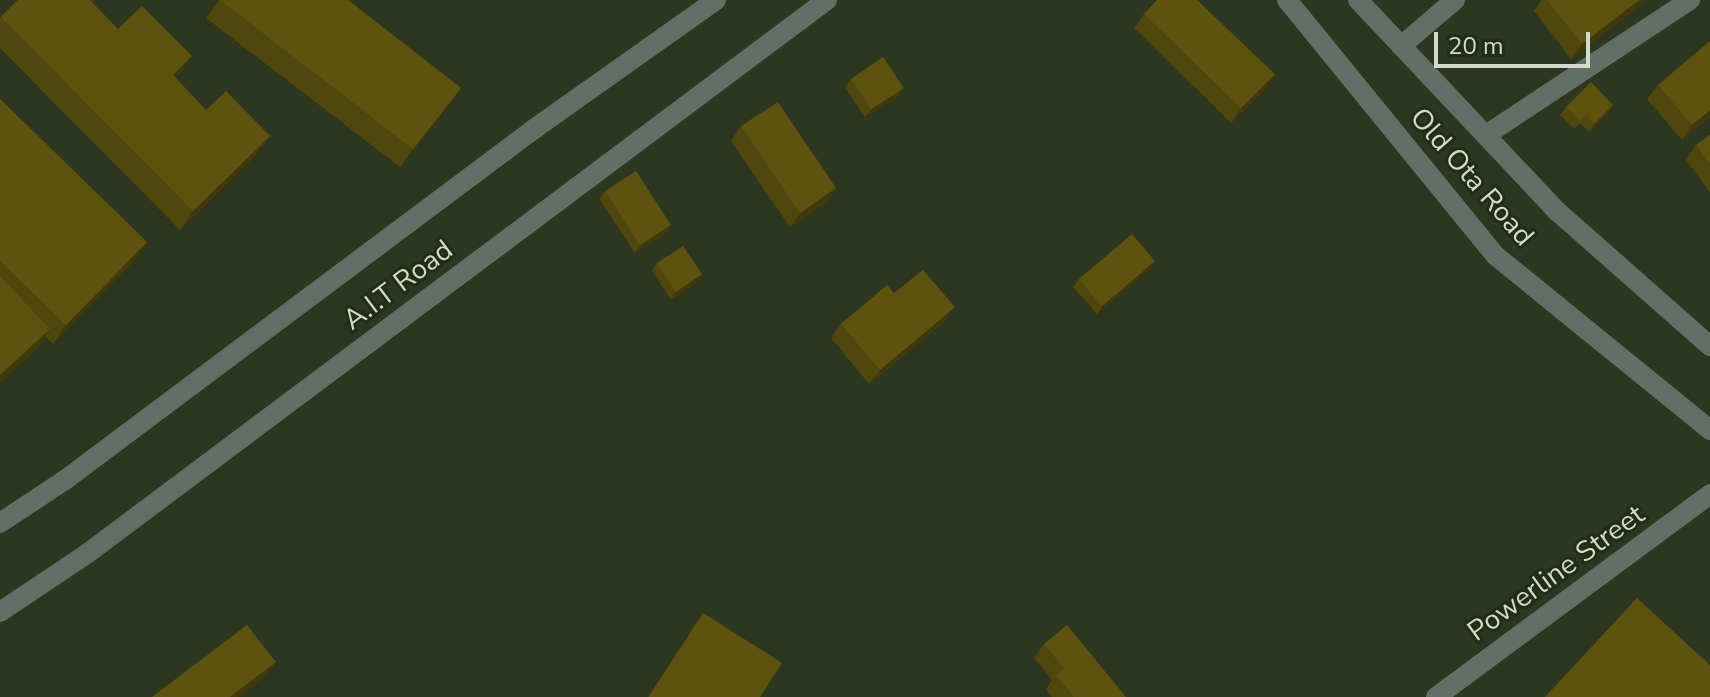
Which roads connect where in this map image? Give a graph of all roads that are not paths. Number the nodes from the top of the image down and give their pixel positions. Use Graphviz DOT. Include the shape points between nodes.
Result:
graph roads {
  1 [pos="716,0"];
  2 [pos="827,0"];
  3 [pos="1287,0"];
  4 [pos="1358,0"];
  5 [pos="1455,0"];
  6 [pos="1690,0"];
  7 [pos="1401,46"];
  8 [pos="1486,135"];
  9 [pos="1710,346"];
  10 [pos="1710,430"];
  11 [pos="1710,494"];
  12 [pos="0,523"];
  13 [pos="0,612"];
  14 [pos="1436,697"];
  1 -- 12 [label="street, A.I.T Road"];
  2 -- 13 [label="street, A.I.T Road" via="88,553"];
  3 -- 10 [label="street, Old Ota Road" via="1496,256"];
  4 -- 7 [label="street, Old Ota Road"];
  5 -- 7 [label="street"];
  6 -- 8 [label="street"];
  7 -- 8 [label="street, Old Ota Road"];
  8 -- 9 [label="street, Old Ota Road" via="1558,212"];
  11 -- 14 [label="street, Powerline Street"];
}
